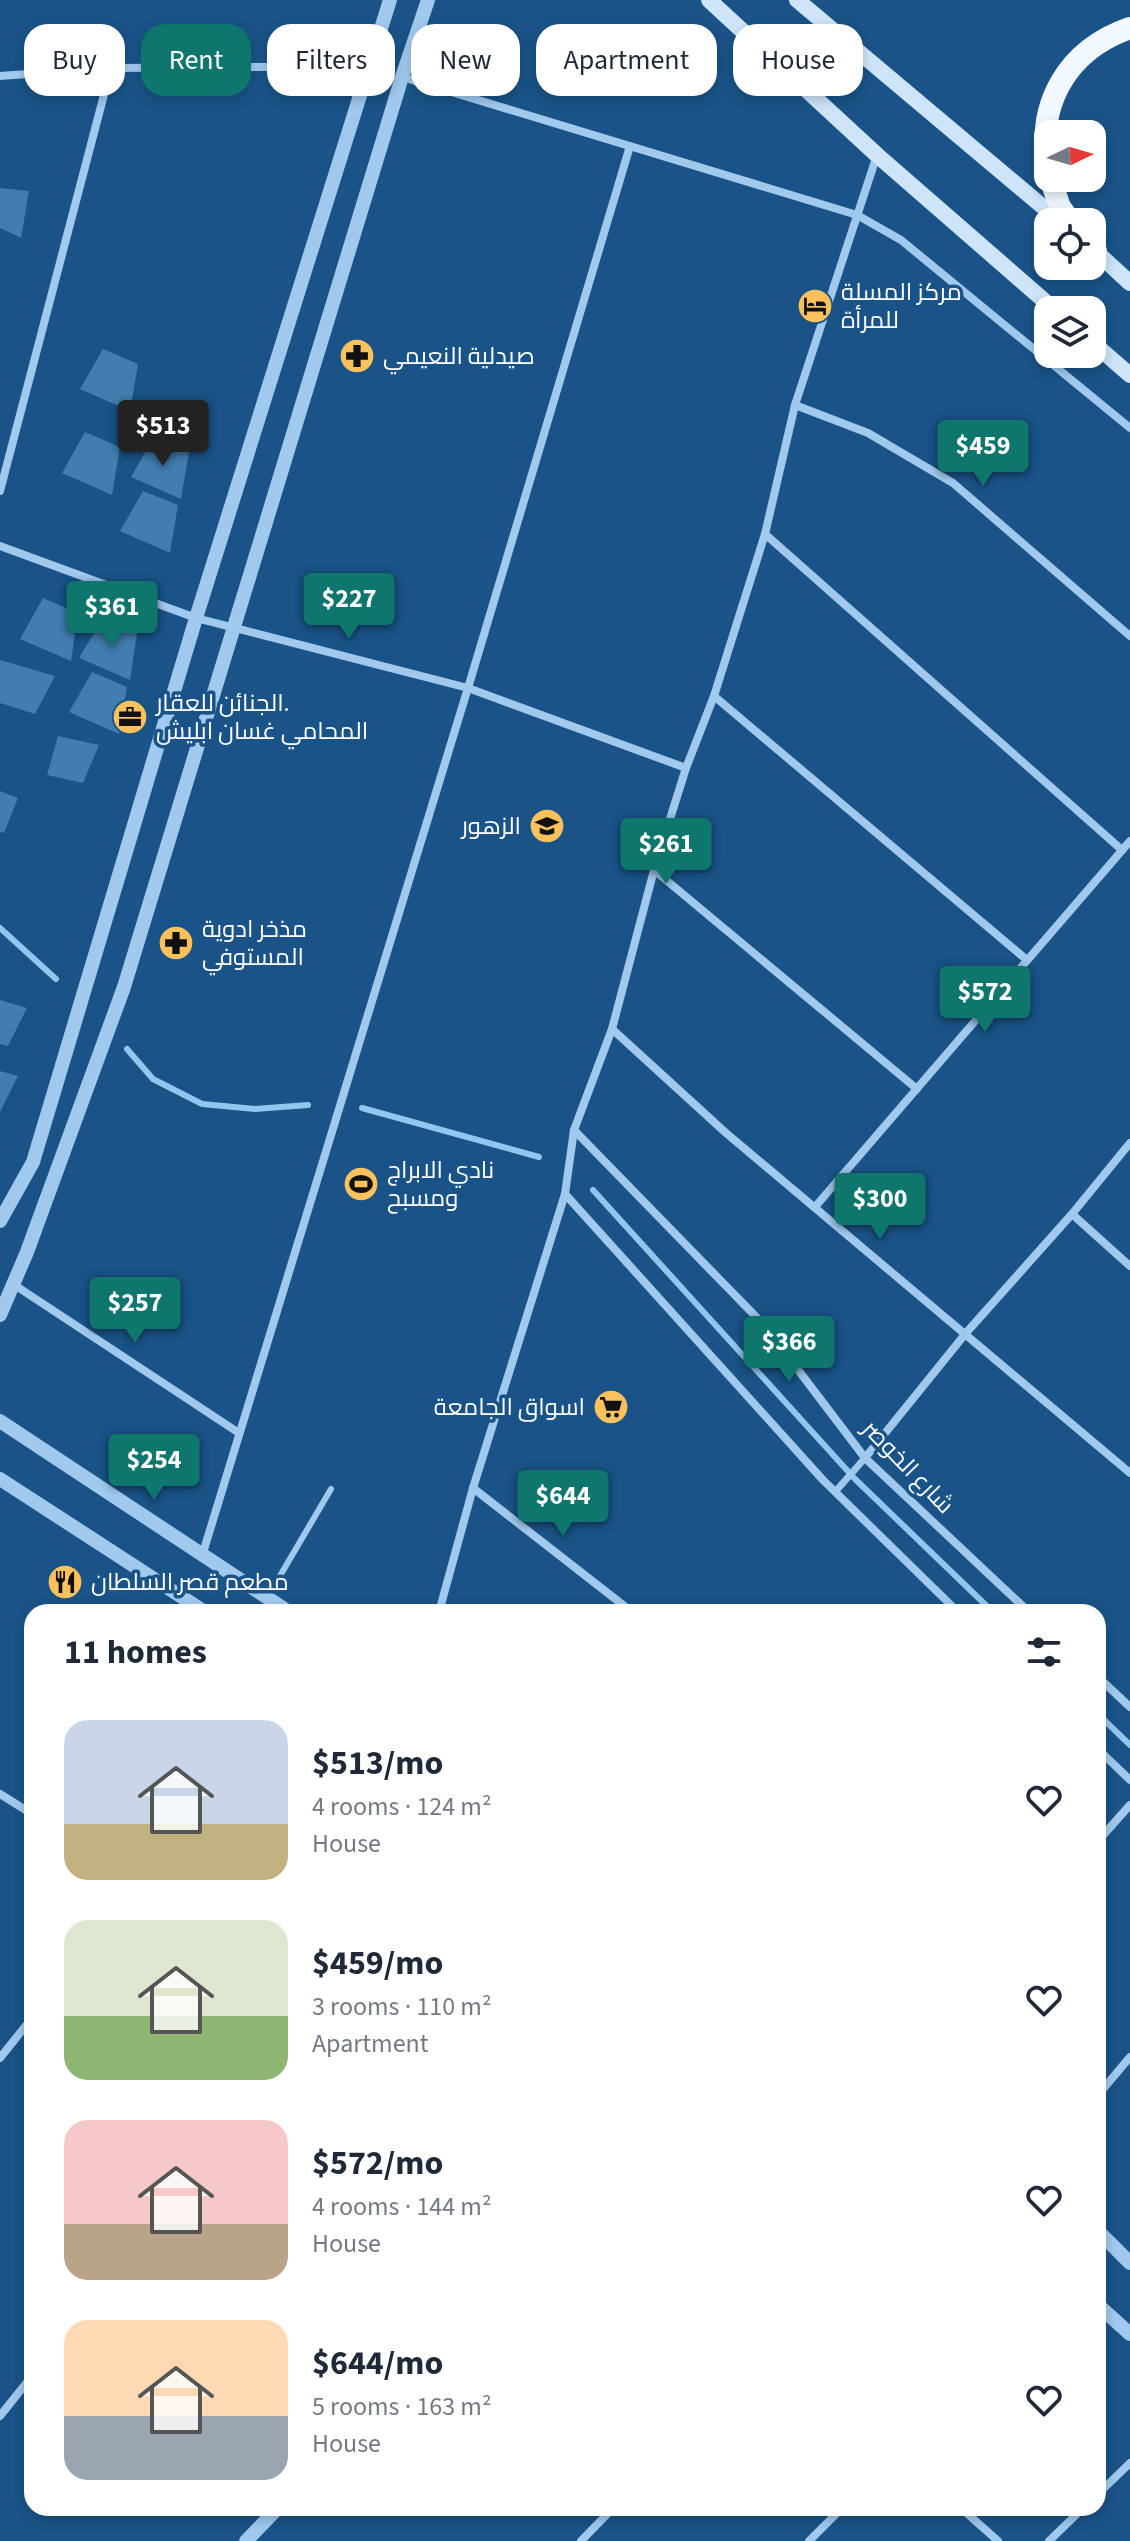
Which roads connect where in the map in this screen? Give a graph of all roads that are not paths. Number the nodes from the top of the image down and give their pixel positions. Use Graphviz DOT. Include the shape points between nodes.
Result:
graph roads {
  1 [pos="390,0"];
  2 [pos="428,0"];
  3 [pos="797,0"];
  4 [pos="709,2"];
  5 [pos="382,24"];
  6 [pos="1130,28"];
  7 [pos="267,67"];
  8 [pos="125,68"];
  9 [pos="24,74"];
  10 [pos="0,76"];
  11 [pos="402,77"];
  12 [pos="104,96"];
  13 [pos="360,96"];
  14 [pos="1046,120"];
  15 [pos="630,146"];
  16 [pos="877,155"];
  17 [pos="1044,208"];
  18 [pos="857,215"];
  19 [pos="1106,260"];
  20 [pos="1130,283"];
  21 [pos="1039,296"];
  22 [pos="1106,354"];
  23 [pos="1130,375"];
  24 [pos="795,405"];
  25 [pos="1130,428"];
  26 [pos="0,491"];
  27 [pos="765,534"];
  28 [pos="0,546"];
  29 [pos="196,618"];
  30 [pos="234,627"];
  31 [pos="1130,636"];
  32 [pos="468,688"];
  33 [pos="714,696"];
  34 [pos="686,768"];
  35 [pos="1130,841"];
  36 [pos="1122,850"];
  37 [pos="654,870"];
  38 [pos="1027,960"];
  39 [pos="612,1029"];
  40 [pos="917,1089"];
  41 [pos="574,1130"];
  42 [pos="1130,1143"];
  43 [pos="565,1194"];
  44 [pos="815,1207"];
  45 [pos="1072,1214"];
  46 [pos="0,1221"];
  47 [pos="1130,1266"];
  48 [pos="13,1284"];
  49 [pos="0,1315"];
  50 [pos="966,1333"];
  51 [pos="0,1421"];
  52 [pos="239,1433"];
  53 [pos="865,1458"];
  54 [pos="1130,1473"];
  55 [pos="0,1479"];
  56 [pos="473,1488"];
  57 [pos="331,1489"];
  58 [pos="835,1492"];
  59 [pos="202,1556"];
  60 [pos="267,1598"];
  61 [pos="193,1604"];
  62 [pos="276,1604"];
  63 [pos="441,1604"];
  64 [pos="622,1604"];
  65 [pos="950,1604"];
  66 [pos="1020,1604"];
  67 [pos="1106,1684"];
  68 [pos="1130,1707"];
  69 [pos="1106,1757"];
  70 [pos="1130,1780"];
  71 [pos="0,1794"];
  72 [pos="1130,1805"];
  73 [pos="24,1809"];
  74 [pos="1106,1832"];
  75 [pos="24,2028"];
  76 [pos="1130,2057"];
  77 [pos="0,2058"];
  78 [pos="1106,2086"];
  79 [pos="1106,2239"];
  80 [pos="1130,2263"];
  81 [pos="1106,2312"];
  82 [pos="1130,2334"];
  83 [pos="24,2386"];
  84 [pos="0,2416"];
  85 [pos="1130,2463"];
  86 [pos="1106,2486"];
  87 [pos="270,2516"];
  88 [pos="605,2516"];
  89 [pos="834,2516"];
  90 [pos="970,2516"];
  91 [pos="1075,2516"];
  92 [pos="246,2541"];
  93 [pos="581,2541"];
  94 [pos="809,2541"];
  95 [pos="998,2541"];
  96 [pos="1049,2541"];
  1 -- 5 [label="street"];
  2 -- 11 [label="street"];
  3 -- 17 [label="main road"];
  4 -- 16 [label="main road"];
  6 -- 14 [label="highway" via="1085,54 1066,74"];
  7 -- 8 [label="street"];
  9 -- 10 [label="street"];
  11 -- 15 [label="street"];
  11 -- 30 [label="street"];
  12 -- 26 [label="street"];
  13 -- 29 [label="street"];
  15 -- 18 [label="street"];
  15 -- 32 [label="street"];
  16 -- 18 [label="street"];
  16 -- 21 [label="main road"];
  18 -- 24 [label="street"];
  18 -- 25 [label="street" via="901,240"];
  19 -- 20 [label="main road"];
  22 -- 23 [label="main road"];
  24 -- 27 [label="street"];
  24 -- 31 [label="street" via="868,433 953,483"];
  27 -- 33 [label="street"];
  27 -- 36 [label="street"];
  28 -- 29 [label="street"];
  29 -- 30 [label="street"];
  29 -- 46 [label="street" via="33,1162"];
  30 -- 32 [label="street"];
  30 -- 48 [label="street" via="124,987"];
  32 -- 34 [label="street"];
  32 -- 52 [label="street"];
  33 -- 34 [label="street"];
  33 -- 38 [label="street"];
  34 -- 37 [label="street"];
  35 -- 36 [label="street"];
  36 -- 38 [label="street"];
  37 -- 39 [label="street"];
  37 -- 40 [label="street"];
  38 -- 40 [label="street"];
  39 -- 41 [label="street"];
  39 -- 44 [label="street"];
  40 -- 44 [label="street"];
  41 -- 43 [label="street"];
  41 -- 53 [label="street, شارع الخوصر" via="764,1325"];
  42 -- 45 [label="street"];
  43 -- 56 [label="street"];
  43 -- 58 [label="street"];
  44 -- 50 [label="street"];
  45 -- 47 [label="street"];
  45 -- 50 [label="street"];
  48 -- 49 [label="street"];
  48 -- 52 [label="street"];
  50 -- 53 [label="street"];
  50 -- 54 [label="street"];
  51 -- 59 [label="street"];
  52 -- 59 [label="street"];
  53 -- 58 [label="street"];
  53 -- 66 [label="street, شارع الخوصر"];
  55 -- 61 [label="street"];
  56 -- 63 [label="street"];
  56 -- 64 [label="street"];
  57 -- 60 [label="lane"];
  58 -- 65 [label="street"];
  59 -- 60 [label="street"];
  60 -- 62 [label="street"];
  67 -- 68 [label="street"];
  69 -- 70 [label="street"];
  71 -- 73 [label="street"];
  72 -- 74 [label="street"];
  75 -- 77 [label="street"];
  76 -- 78 [label="street"];
  79 -- 80 [label="street"];
  81 -- 82 [label="street"];
  83 -- 84 [label="street"];
  85 -- 86 [label="street"];
  87 -- 92 [label="street"];
  88 -- 93 [label="street"];
  89 -- 94 [label="street"];
  90 -- 95 [label="street"];
  91 -- 96 [label="street"];
}
